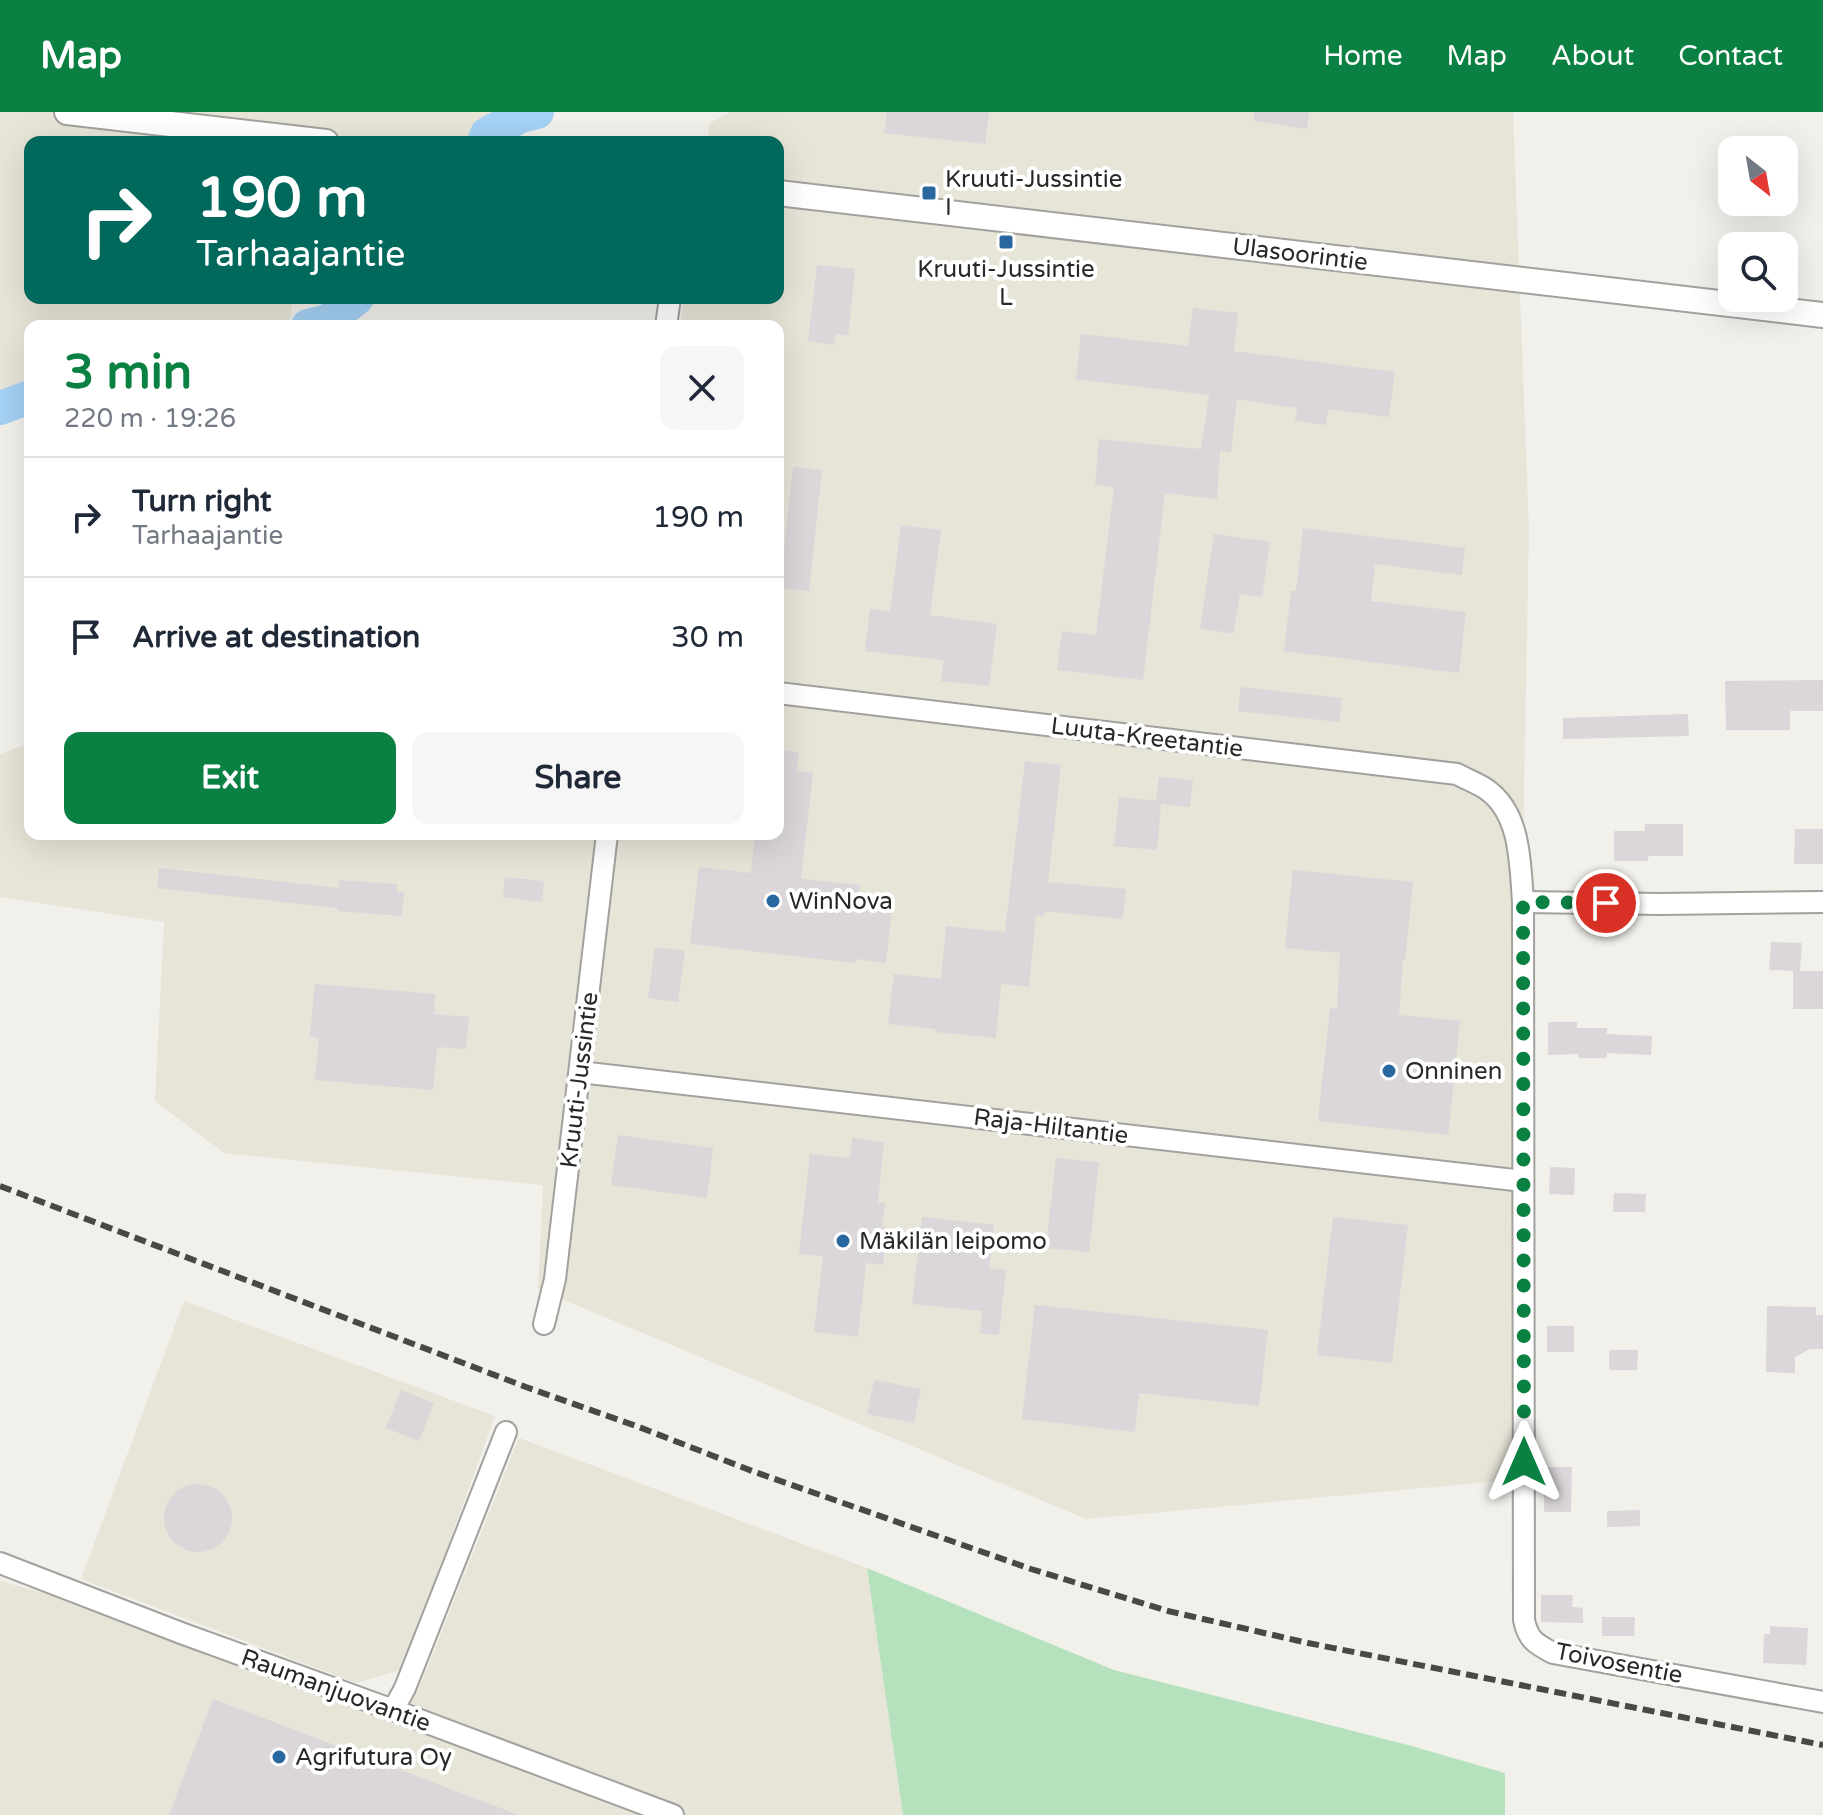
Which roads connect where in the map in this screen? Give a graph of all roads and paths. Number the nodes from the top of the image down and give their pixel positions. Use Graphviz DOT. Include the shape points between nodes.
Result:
graph roads {
  1 [pos="67,112"];
  2 [pos="274,136"];
  3 [pos="784,194"];
  4 [pos="1823,315"];
  5 [pos="784,694"];
  6 [pos="1505,808"];
  7 [pos="606,840"];
  8 [pos="1523,902"];
  9 [pos="1823,902"];
  10 [pos="580,1072"];
  11 [pos="1523,1181"];
  12 [pos="544,1324"];
  13 [pos="506,1432"];
  14 [pos="0,1563"];
  15 [pos="1823,1702"];
  16 [pos="393,1710"];
  17 [pos="673,1815"];
  1 -- 2 [label="street"];
  3 -- 4 [label="street, Ulasoorintie"];
  5 -- 6 [label="street, Luuta-Kreetantie" via="1457,774 1486,789"];
  6 -- 8 [label="street, Toivosentie" via="1518,841"];
  7 -- 10 [label="street, Kruuti-Jussintie"];
  8 -- 9 [label="street"];
  8 -- 11 [label="street, Toivosentie"];
  10 -- 11 [label="street, Raja-Hiltantie"];
  10 -- 12 [label="street, Kruuti-Jussintie" via="555,1279"];
  11 -- 15 [label="street, Toivosentie" via="1527,1633 1553,1653"];
  13 -- 16 [label="street"];
  14 -- 16 [label="street, Raumanjuovantie"];
  16 -- 17 [label="street, Raumanjuovantie"];
}
